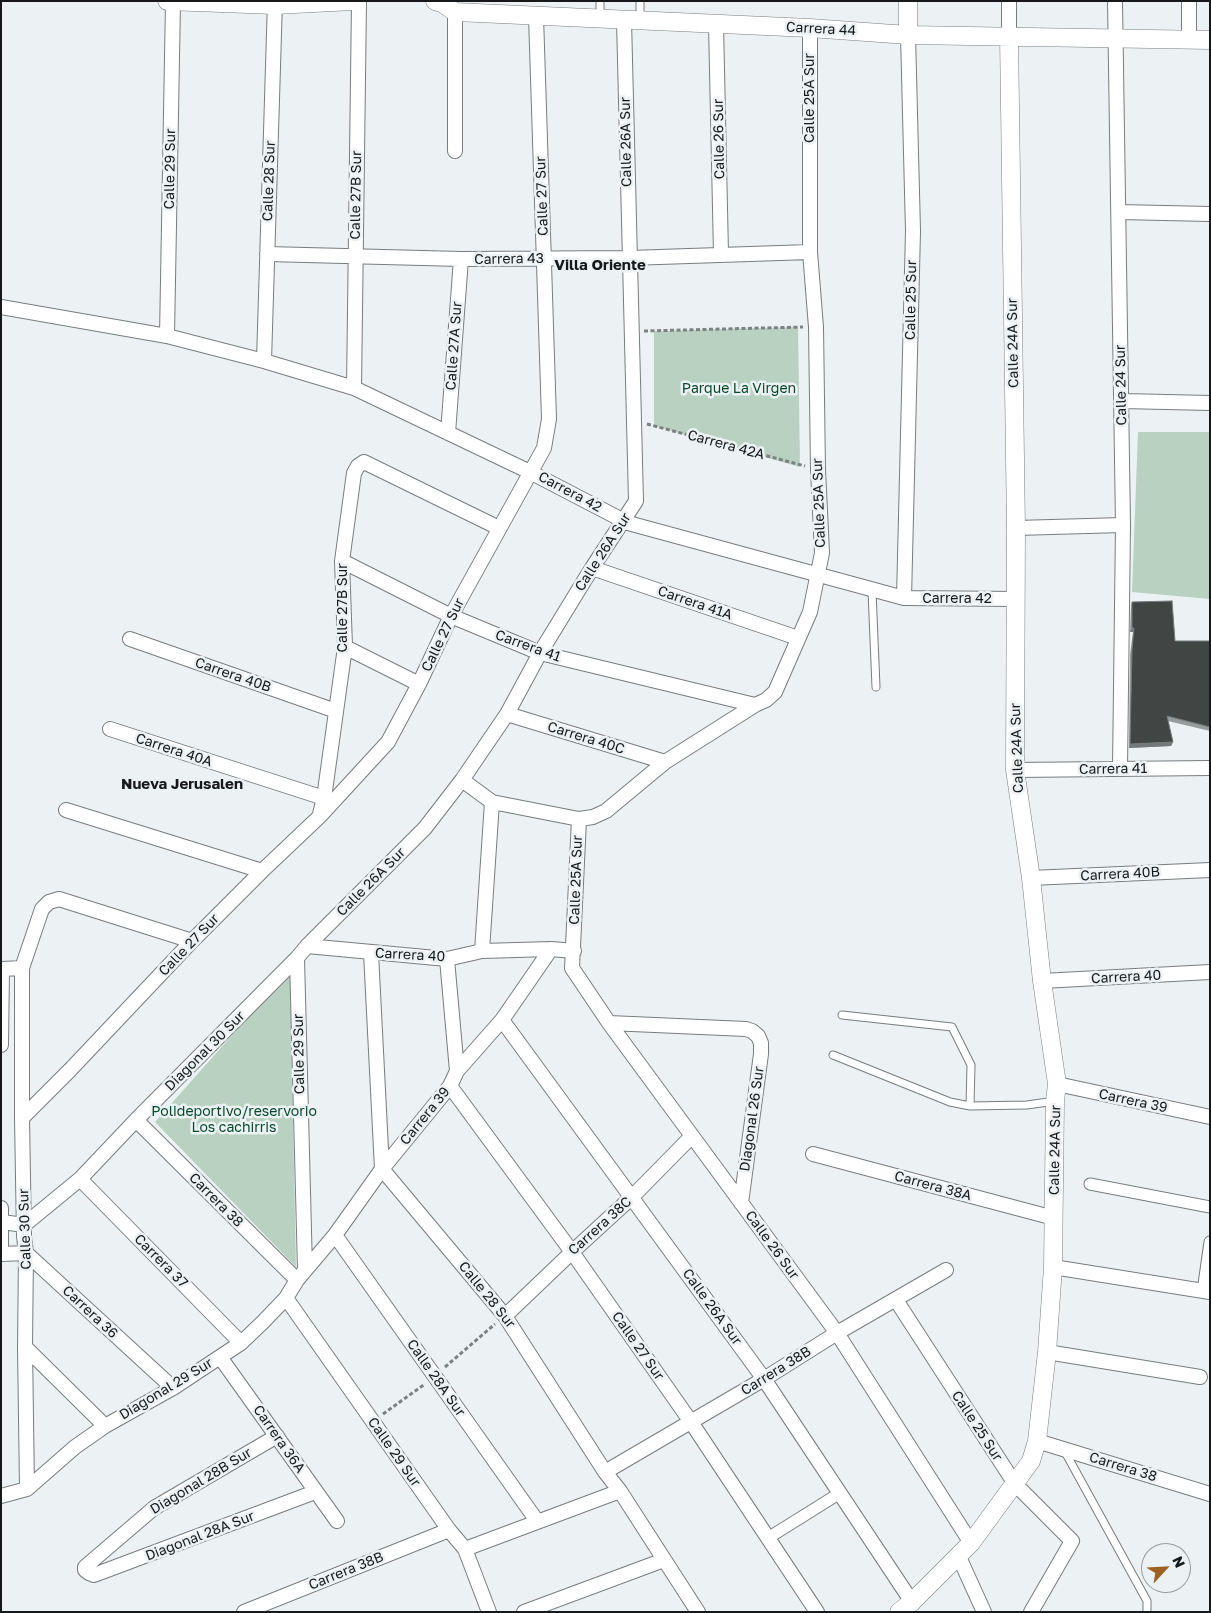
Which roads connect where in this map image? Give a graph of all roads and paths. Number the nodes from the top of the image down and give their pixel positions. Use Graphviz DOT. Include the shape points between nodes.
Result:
graph roads {
  1 [pos="167,1"];
  2 [pos="353,1"];
  3 [pos="359,1"];
  4 [pos="435,1"];
  5 [pos="640,1"];
  6 [pos="908,1"];
  7 [pos="1009,1"];
  8 [pos="1115,1"];
  9 [pos="1189,1"];
  10 [pos="173,2"];
  11 [pos="275,3"];
  12 [pos="600,10"];
  13 [pos="455,12"];
  14 [pos="536,16"];
  15 [pos="632,20"];
  16 [pos="716,24"];
  17 [pos="810,28"];
  18 [pos="908,35"];
  19 [pos="1009,36"];
  20 [pos="1116,38"];
  21 [pos="1189,40"];
  22 [pos="1210,40"];
  23 [pos="455,152"];
  24 [pos="1119,212"];
  25 [pos="1210,214"];
  26 [pos="810,252"];
  27 [pos="267,254"];
  28 [pos="721,254"];
  29 [pos="355,257"];
  30 [pos="544,258"];
  31 [pos="629,258"];
  32 [pos="461,260"];
  33 [pos="1,307"];
  34 [pos="816,326"];
  35 [pos="631,331"];
  36 [pos="167,336"];
  37 [pos="264,361"];
  38 [pos="354,388"];
  39 [pos="1122,401"];
  40 [pos="1210,403"];
  41 [pos="634,420"];
  42 [pos="448,432"];
  43 [pos="818,470"];
  44 [pos="530,472"];
  45 [pos="623,520"];
  46 [pos="1123,525"];
  47 [pos="499,528"];
  48 [pos="1016,528"];
  49 [pos="342,561"];
  50 [pos="592,568"];
  51 [pos="817,576"];
  52 [pos="872,591"];
  53 [pos="904,598"];
  54 [pos="1016,599"];
  55 [pos="451,616"];
  56 [pos="798,638"];
  57 [pos="130,639"];
  58 [pos="345,647"];
  59 [pos="540,653"];
  60 [pos="419,684"];
  61 [pos="876,687"];
  62 [pos="755,705"];
  63 [pos="336,711"];
  64 [pos="507,714"];
  65 [pos="110,729"];
  66 [pos="665,762"];
  67 [pos="1210,768"];
  68 [pos="1120,769"];
  69 [pos="1015,770"];
  70 [pos="462,780"];
  71 [pos="324,798"];
  72 [pos="492,802"];
  73 [pos="66,810"];
  74 [pos="319,817"];
  75 [pos="578,819"];
  76 [pos="1210,870"];
  77 [pos="262,871"];
  78 [pos="1031,878"];
  79 [pos="192,941"];
  80 [pos="307,946"];
  81 [pos="551,949"];
  82 [pos="482,951"];
  83 [pos="574,951"];
  84 [pos="371,953"];
  85 [pos="297,958"];
  86 [pos="446,959"];
  87 [pos="22,968"];
  88 [pos="2,969"];
  89 [pos="1210,972"];
  90 [pos="1042,981"];
  91 [pos="842,1015"];
  92 [pos="502,1020"];
  93 [pos="610,1023"];
  94 [pos="1,1045"];
  95 [pos="833,1055"];
  96 [pos="458,1071"];
  97 [pos="450,1086"];
  98 [pos="1056,1092"];
  99 [pos="970,1106"];
  100 [pos="22,1118"];
  101 [pos="1210,1118"];
  102 [pos="136,1120"];
  103 [pos="692,1136"];
  104 [pos="813,1154"];
  105 [pos="382,1169"];
  106 [pos="80,1179"];
  107 [pos="1090,1184"];
  108 [pos="632,1197"];
  109 [pos="741,1203"];
  110 [pos="1210,1207"];
  111 [pos="1,1208"];
  112 [pos="1054,1218"];
  113 [pos="2,1222"];
  114 [pos="24,1225"];
  115 [pos="335,1234"];
  116 [pos="1210,1242"];
  117 [pos="572,1252"];
  118 [pos="1,1253"];
  119 [pos="26,1253"];
  120 [pos="1053,1267"];
  121 [pos="946,1270"];
  122 [pos="301,1275"];
  123 [pos="1206,1291"];
  124 [pos="286,1298"];
  125 [pos="896,1300"];
  126 [pos="505,1316"];
  127 [pos="837,1333"];
  128 [pos="241,1343"];
  129 [pos="25,1347"];
  130 [pos="1047,1352"];
  131 [pos="220,1357"];
  132 [pos="1200,1377"];
  133 [pos="764,1379"];
  134 [pos="173,1388"];
  135 [pos="691,1422"];
  136 [pos="105,1426"];
  137 [pos="277,1436"];
  138 [pos="1037,1441"];
  139 [pos="1064,1450"];
  140 [pos="605,1472"];
  141 [pos="1015,1484"];
  142 [pos="27,1489"];
  143 [pos="1209,1489"];
  144 [pos="316,1492"];
  145 [pos="620,1492"];
  146 [pos="840,1493"];
  147 [pos="1,1496"];
  148 [pos="537,1521"];
  149 [pos="337,1522"];
  150 [pos="449,1530"];
  151 [pos="768,1538"];
  152 [pos="971,1543"];
  153 [pos="465,1549"];
  154 [pos="959,1557"];
  155 [pos="664,1560"];
  156 [pos="85,1570"];
  157 [pos="905,1609"];
  158 [pos="244,1612"];
  159 [pos="489,1612"];
  160 [pos="524,1612"];
  161 [pos="698,1612"];
  162 [pos="817,1612"];
  163 [pos="984,1612"];
  164 [pos="1031,1612"];
  165 [pos="1147,1612"];
  1 -- 10 [label="street"];
  2 -- 11 [label="street"];
  3 -- 29 [label="street, Calle 27B Sur"];
  4 -- 13 [label="street, Carrera 44"];
  5 -- 15 [label="lane"];
  6 -- 18 [label="street, Calle 25 Sur"];
  7 -- 19 [label="street, Calle 24A Sur"];
  8 -- 20 [label="street, Calle 24 Sur"];
  9 -- 21 [label="street"];
  10 -- 11 [label="street"];
  10 -- 36 [label="street, Calle 29 Sur"];
  11 -- 27 [label="street, Calle 28 Sur"];
  12 -- 14 [label="street, Carrera 44"];
  12 -- 15 [label="street, Carrera 44"];
  13 -- 14 [label="street, Carrera 44"];
  13 -- 23 [label="street"];
  14 -- 30 [label="street, Calle 27 Sur"];
  15 -- 16 [label="street, Carrera 44"];
  15 -- 31 [label="street, Calle 26A Sur"];
  16 -- 17 [label="street, Carrera 44"];
  16 -- 28 [label="street, Calle 26 Sur"];
  17 -- 18 [label="street, Carrera 44"];
  17 -- 26 [label="street, Calle 25A Sur"];
  18 -- 19 [label="street, Carrera 44"];
  18 -- 53 [label="street, Calle 25 Sur" via="913,231"];
  19 -- 20 [label="street, Carrera 44"];
  19 -- 48 [label="street, Calle 24A Sur"];
  20 -- 21 [label="street, Carrera 44"];
  20 -- 24 [label="street, Calle 24 Sur"];
  21 -- 22 [label="street, Carrera 44"];
  24 -- 25 [label="street"];
  24 -- 39 [label="street, Calle 24 Sur"];
  26 -- 28 [label="street, Carrera 43"];
  26 -- 34 [label="street, Calle 25A Sur"];
  27 -- 29 [label="street, Carrera 43"];
  27 -- 37 [label="street, Calle 28 Sur"];
  28 -- 31 [label="street, Carrera 43"];
  29 -- 32 [label="street, Carrera 43"];
  29 -- 38 [label="street, Calle 27B Sur"];
  30 -- 31 [label="street, Carrera 43"];
  30 -- 32 [label="street, Carrera 43"];
  30 -- 44 [label="street, Calle 27 Sur" via="549,419 544,448"];
  31 -- 35 [label="street, Calle 26A Sur"];
  32 -- 42 [label="street, Calle 27A Sur"];
  33 -- 36 [label="street, Carrera 42"];
  34 -- 35 [label="path"];
  34 -- 43 [label="street, Calle 25A Sur"];
  35 -- 41 [label="street, Calle 26A Sur"];
  36 -- 37 [label="street, Carrera 42"];
  37 -- 38 [label="street, Carrera 42"];
  38 -- 42 [label="street, Carrera 42"];
  39 -- 40 [label="street"];
  39 -- 46 [label="street, Calle 24 Sur"];
  41 -- 43 [label="path, Carrera 42A"];
  41 -- 45 [label="street, Calle 26A Sur" via="636,501"];
  42 -- 44 [label="street, Carrera 42"];
  43 -- 51 [label="street, Calle 25A Sur" via="822,553"];
  44 -- 45 [label="street, Carrera 42"];
  44 -- 47 [label="street, Calle 27 Sur"];
  45 -- 50 [label="street, Calle 26A Sur"];
  45 -- 51 [label="street, Carrera 42"];
  46 -- 48 [label="street"];
  46 -- 68 [label="street, Calle 24 Sur"];
  47 -- 49 [label="street, Calle 27B Sur" via="364,462 354,472"];
  47 -- 55 [label="street, Calle 27 Sur"];
  48 -- 54 [label="street, Calle 24A Sur"];
  49 -- 55 [label="street, Carrera 41"];
  49 -- 58 [label="street, Calle 27B Sur"];
  50 -- 56 [label="street, Carrera 41A"];
  50 -- 59 [label="street, Calle 26A Sur"];
  51 -- 52 [label="street, Carrera 42"];
  51 -- 56 [label="street, Calle 25A Sur" via="810,612"];
  52 -- 53 [label="street, Carrera 42"];
  52 -- 61 [label="lane"];
  53 -- 54 [label="street, Carrera 42"];
  54 -- 69 [label="street, Calle 24A Sur"];
  55 -- 59 [label="street, Carrera 41"];
  55 -- 60 [label="street, Calle 27 Sur"];
  56 -- 62 [label="street, Calle 25A Sur" via="775,692"];
  57 -- 63 [label="street, Carrera 40B"];
  58 -- 60 [label="street"];
  58 -- 63 [label="street, Calle 27B Sur"];
  59 -- 62 [label="street, Carrera 41"];
  59 -- 64 [label="street, Calle 26A Sur"];
  60 -- 74 [label="street, Calle 27 Sur" via="388,742"];
  62 -- 66 [label="street, Calle 25A Sur"];
  63 -- 71 [label="street, Calle 27B Sur"];
  64 -- 66 [label="street, Carrera 40C"];
  64 -- 70 [label="street, Calle 26A Sur"];
  65 -- 71 [label="street, Carrera 40A"];
  66 -- 75 [label="street, Calle 25A Sur" via="606,811"];
  67 -- 68 [label="street, Carrera 41"];
  68 -- 69 [label="street, Carrera 41"];
  69 -- 78 [label="street, Calle 24A Sur"];
  70 -- 72 [label="street"];
  70 -- 80 [label="street, Calle 26A Sur" via="425,828"];
  71 -- 74 [label="street, Calle 27B Sur"];
  72 -- 75 [label="street"];
  72 -- 82 [label="street"];
  73 -- 77 [label="street"];
  74 -- 77 [label="street, Calle 27 Sur"];
  75 -- 83 [label="street, Calle 25A Sur"];
  76 -- 78 [label="street, Carrera 40B"];
  77 -- 79 [label="street, Calle 27 Sur"];
  78 -- 90 [label="street, Calle 24A Sur"];
  79 -- 87 [label="street" via="59,899 42,908"];
  79 -- 100 [label="street, Calle 27 Sur"];
  80 -- 84 [label="street, Carrera 40"];
  80 -- 85 [label="street, Calle 26A Sur"];
  81 -- 82 [label="street, Carrera 40"];
  81 -- 83 [label="street, Carrera 40"];
  81 -- 92 [label="street, Carrera 39"];
  82 -- 86 [label="street, Carrera 40"];
  83 -- 93 [label="street, Calle 26 Sur" via="572,968"];
  84 -- 86 [label="street, Carrera 40"];
  84 -- 105 [label="street"];
  85 -- 102 [label="street, Diagonal 30 Sur"];
  85 -- 122 [label="street, Calle 29 Sur"];
  86 -- 96 [label="street"];
  87 -- 88 [label="street"];
  87 -- 100 [label="street, Calle 30 Sur"];
  88 -- 94 [label="street"];
  89 -- 90 [label="street, Carrera 40"];
  90 -- 98 [label="street, Calle 24A Sur"];
  91 -- 99 [label="lane" via="952,1027 971,1066"];
  92 -- 96 [label="street, Carrera 39"];
  92 -- 108 [label="street, Calle 26A Sur"];
  93 -- 103 [label="street, Calle 26 Sur"];
  93 -- 109 [label="street, Diagonal 26 Sur" via="746,1029 758,1036 761,1054"];
  95 -- 99 [label="lane" via="950,1102"];
  96 -- 97 [label="street, Carrera 39"];
  97 -- 105 [label="street, Carrera 39"];
  97 -- 117 [label="street, Calle 27 Sur"];
  98 -- 99 [label="lane" via="1026,1104"];
  98 -- 101 [label="street, Carrera 39"];
  98 -- 112 [label="street, Calle 24A Sur"];
  100 -- 114 [label="street, Calle 30 Sur"];
  102 -- 106 [label="street, Diagonal 30 Sur"];
  102 -- 122 [label="street, Carrera 38"];
  103 -- 108 [label="street, Carrera 38C"];
  103 -- 109 [label="street, Calle 26 Sur"];
  104 -- 112 [label="street, Carrera 38A"];
  105 -- 115 [label="street, Carrera 39"];
  105 -- 126 [label="street, Calle 28 Sur"];
  106 -- 114 [label="street, Diagonal 30 Sur"];
  106 -- 128 [label="street, Carrera 37"];
  107 -- 110 [label="street"];
  108 -- 117 [label="street, Carrera 38C"];
  108 -- 133 [label="street, Calle 26A Sur"];
  109 -- 127 [label="street, Calle 26 Sur"];
  111 -- 113 [label="street, Calle 30 Sur"];
  112 -- 120 [label="street, Calle 24A Sur"];
  113 -- 114 [label="street"];
  113 -- 118 [label="street, Calle 30 Sur"];
  114 -- 119 [label="street, Calle 30 Sur"];
  115 -- 122 [label="street, Carrera 39"];
  115 -- 148 [label="street, Calle 28A Sur"];
  116 -- 123 [label="street"];
  117 -- 126 [label="street, Carrera 38C"];
  117 -- 135 [label="street, Calle 27 Sur"];
  118 -- 119 [label="street"];
  119 -- 129 [label="street, Calle 30 Sur"];
  119 -- 134 [label="street, Carrera 36"];
  120 -- 123 [label="street"];
  120 -- 130 [label="street, Calle 24A Sur"];
  121 -- 125 [label="street, Carrera 38B"];
  122 -- 124 [label="street, Diagonal 29 Sur"];
  124 -- 128 [label="street, Diagonal 29 Sur"];
  124 -- 150 [label="street, Calle 29 Sur"];
  125 -- 127 [label="street, Carrera 38B"];
  125 -- 141 [label="street, Calle 25 Sur"];
  126 -- 140 [label="street, Calle 28 Sur"];
  127 -- 133 [label="street, Carrera 38B"];
  127 -- 152 [label="street, Calle 26 Sur"];
  128 -- 131 [label="street, Diagonal 29 Sur"];
  129 -- 136 [label="street"];
  129 -- 142 [label="street, Calle 30 Sur"];
  130 -- 132 [label="street"];
  130 -- 138 [label="street, Calle 24A Sur"];
  131 -- 134 [label="street, Diagonal 29 Sur"];
  131 -- 137 [label="street, Carrera 36A"];
  133 -- 135 [label="street, Carrera 38B"];
  133 -- 146 [label="street, Calle 26A Sur"];
  134 -- 136 [label="street, Diagonal 29 Sur"];
  135 -- 140 [label="street, Carrera 38B"];
  135 -- 151 [label="street, Calle 27 Sur"];
  136 -- 142 [label="street, Diagonal 29 Sur" via="75,1447"];
  137 -- 144 [label="street, Carrera 36A"];
  137 -- 156 [label="street, Diagonal 28B Sur" via="154,1508"];
  138 -- 139 [label="street, Carrera 38"];
  138 -- 141 [label="street, Calle 24A Sur" via="1031,1461"];
  139 -- 143 [label="street, Carrera 38"];
  139 -- 165 [label="lane" via="1147,1601"];
  140 -- 145 [label="street, Calle 28 Sur"];
  141 -- 152 [label="street"];
  141 -- 164 [label="street, Calle 25 Sur" via="1072,1541"];
  142 -- 147 [label="street"];
  144 -- 149 [label="street, Carrera 36A"];
  144 -- 156 [label="street, Diagonal 28A Sur" via="94,1575"];
  145 -- 148 [label="street"];
  145 -- 155 [label="street, Calle 28 Sur"];
  146 -- 151 [label="street"];
  146 -- 157 [label="street, Calle 26A Sur"];
  148 -- 153 [label="street"];
  150 -- 153 [label="street, Calle 29 Sur"];
  150 -- 158 [label="street, Carrera 38B"];
  151 -- 162 [label="street, Calle 27 Sur"];
  152 -- 154 [label="street"];
  153 -- 159 [label="street, Calle 29 Sur"];
  154 -- 157 [label="street"];
  154 -- 163 [label="street"];
  155 -- 160 [label="street"];
  155 -- 161 [label="street, Calle 28 Sur"];
}
